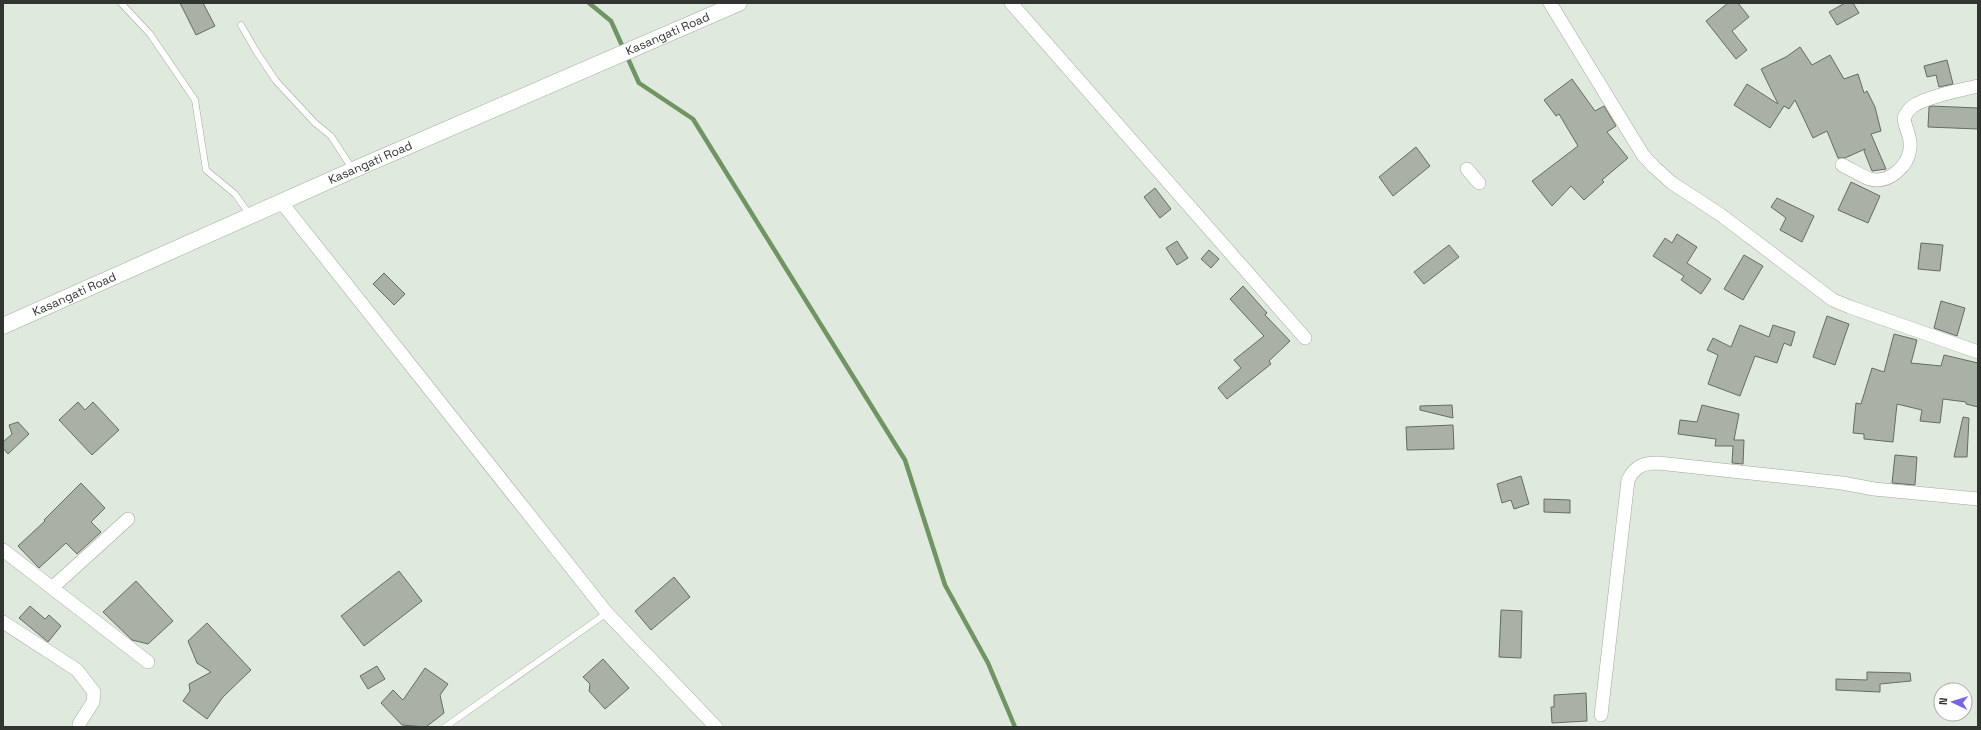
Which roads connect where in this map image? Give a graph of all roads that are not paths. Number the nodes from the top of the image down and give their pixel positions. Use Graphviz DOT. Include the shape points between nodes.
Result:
graph roads {
  1 [pos="121,3"];
  2 [pos="739,3"];
  3 [pos="1010,3"];
  4 [pos="1550,3"];
  5 [pos="241,25"];
  6 [pos="1978,86"];
  7 [pos="1842,165"];
  8 [pos="1467,169"];
  9 [pos="353,170"];
  10 [pos="1479,183"];
  11 [pos="282,203"];
  12 [pos="251,216"];
  13 [pos="3,326"];
  14 [pos="1305,338"];
  15 [pos="1978,352"];
  16 [pos="1978,499"];
  17 [pos="128,519"];
  18 [pos="3,550"];
  19 [pos="53,587"];
  20 [pos="606,613"];
  21 [pos="3,622"];
  22 [pos="148,662"];
  23 [pos="1601,715"];
  24 [pos="79,724"];
  25 [pos="445,727"];
  26 [pos="716,727"];
  1 -- 12 [label="lane" via="150,34 195,100 206,170 235,194"];
  2 -- 9 [label="street, Kasangati Road"];
  3 -- 14 [label="street"];
  4 -- 15 [label="street" via="1643,154 1672,183 1721,215 1833,300"];
  5 -- 9 [label="lane" via="276,81 315,123 331,136"];
  6 -- 7 [label="street" via="1942,95 1914,105 1908,110 1904,118 1910,149 1906,161 1885,179 1869,179"];
  8 -- 10 [label="street"];
  9 -- 11 [label="street, Kasangati Road"];
  11 -- 12 [label="street, Kasangati Road"];
  11 -- 20 [label="street"];
  12 -- 13 [label="street, Kasangati Road"];
  16 -- 23 [label="street" via="1658,463 1640,465 1628,480"];
  17 -- 19 [label="street"];
  18 -- 19 [label="street"];
  19 -- 22 [label="street"];
  20 -- 25 [label="lane"];
  20 -- 26 [label="street"];
  21 -- 24 [label="street" via="77,670 90,686 94,692 93,702"];
}
